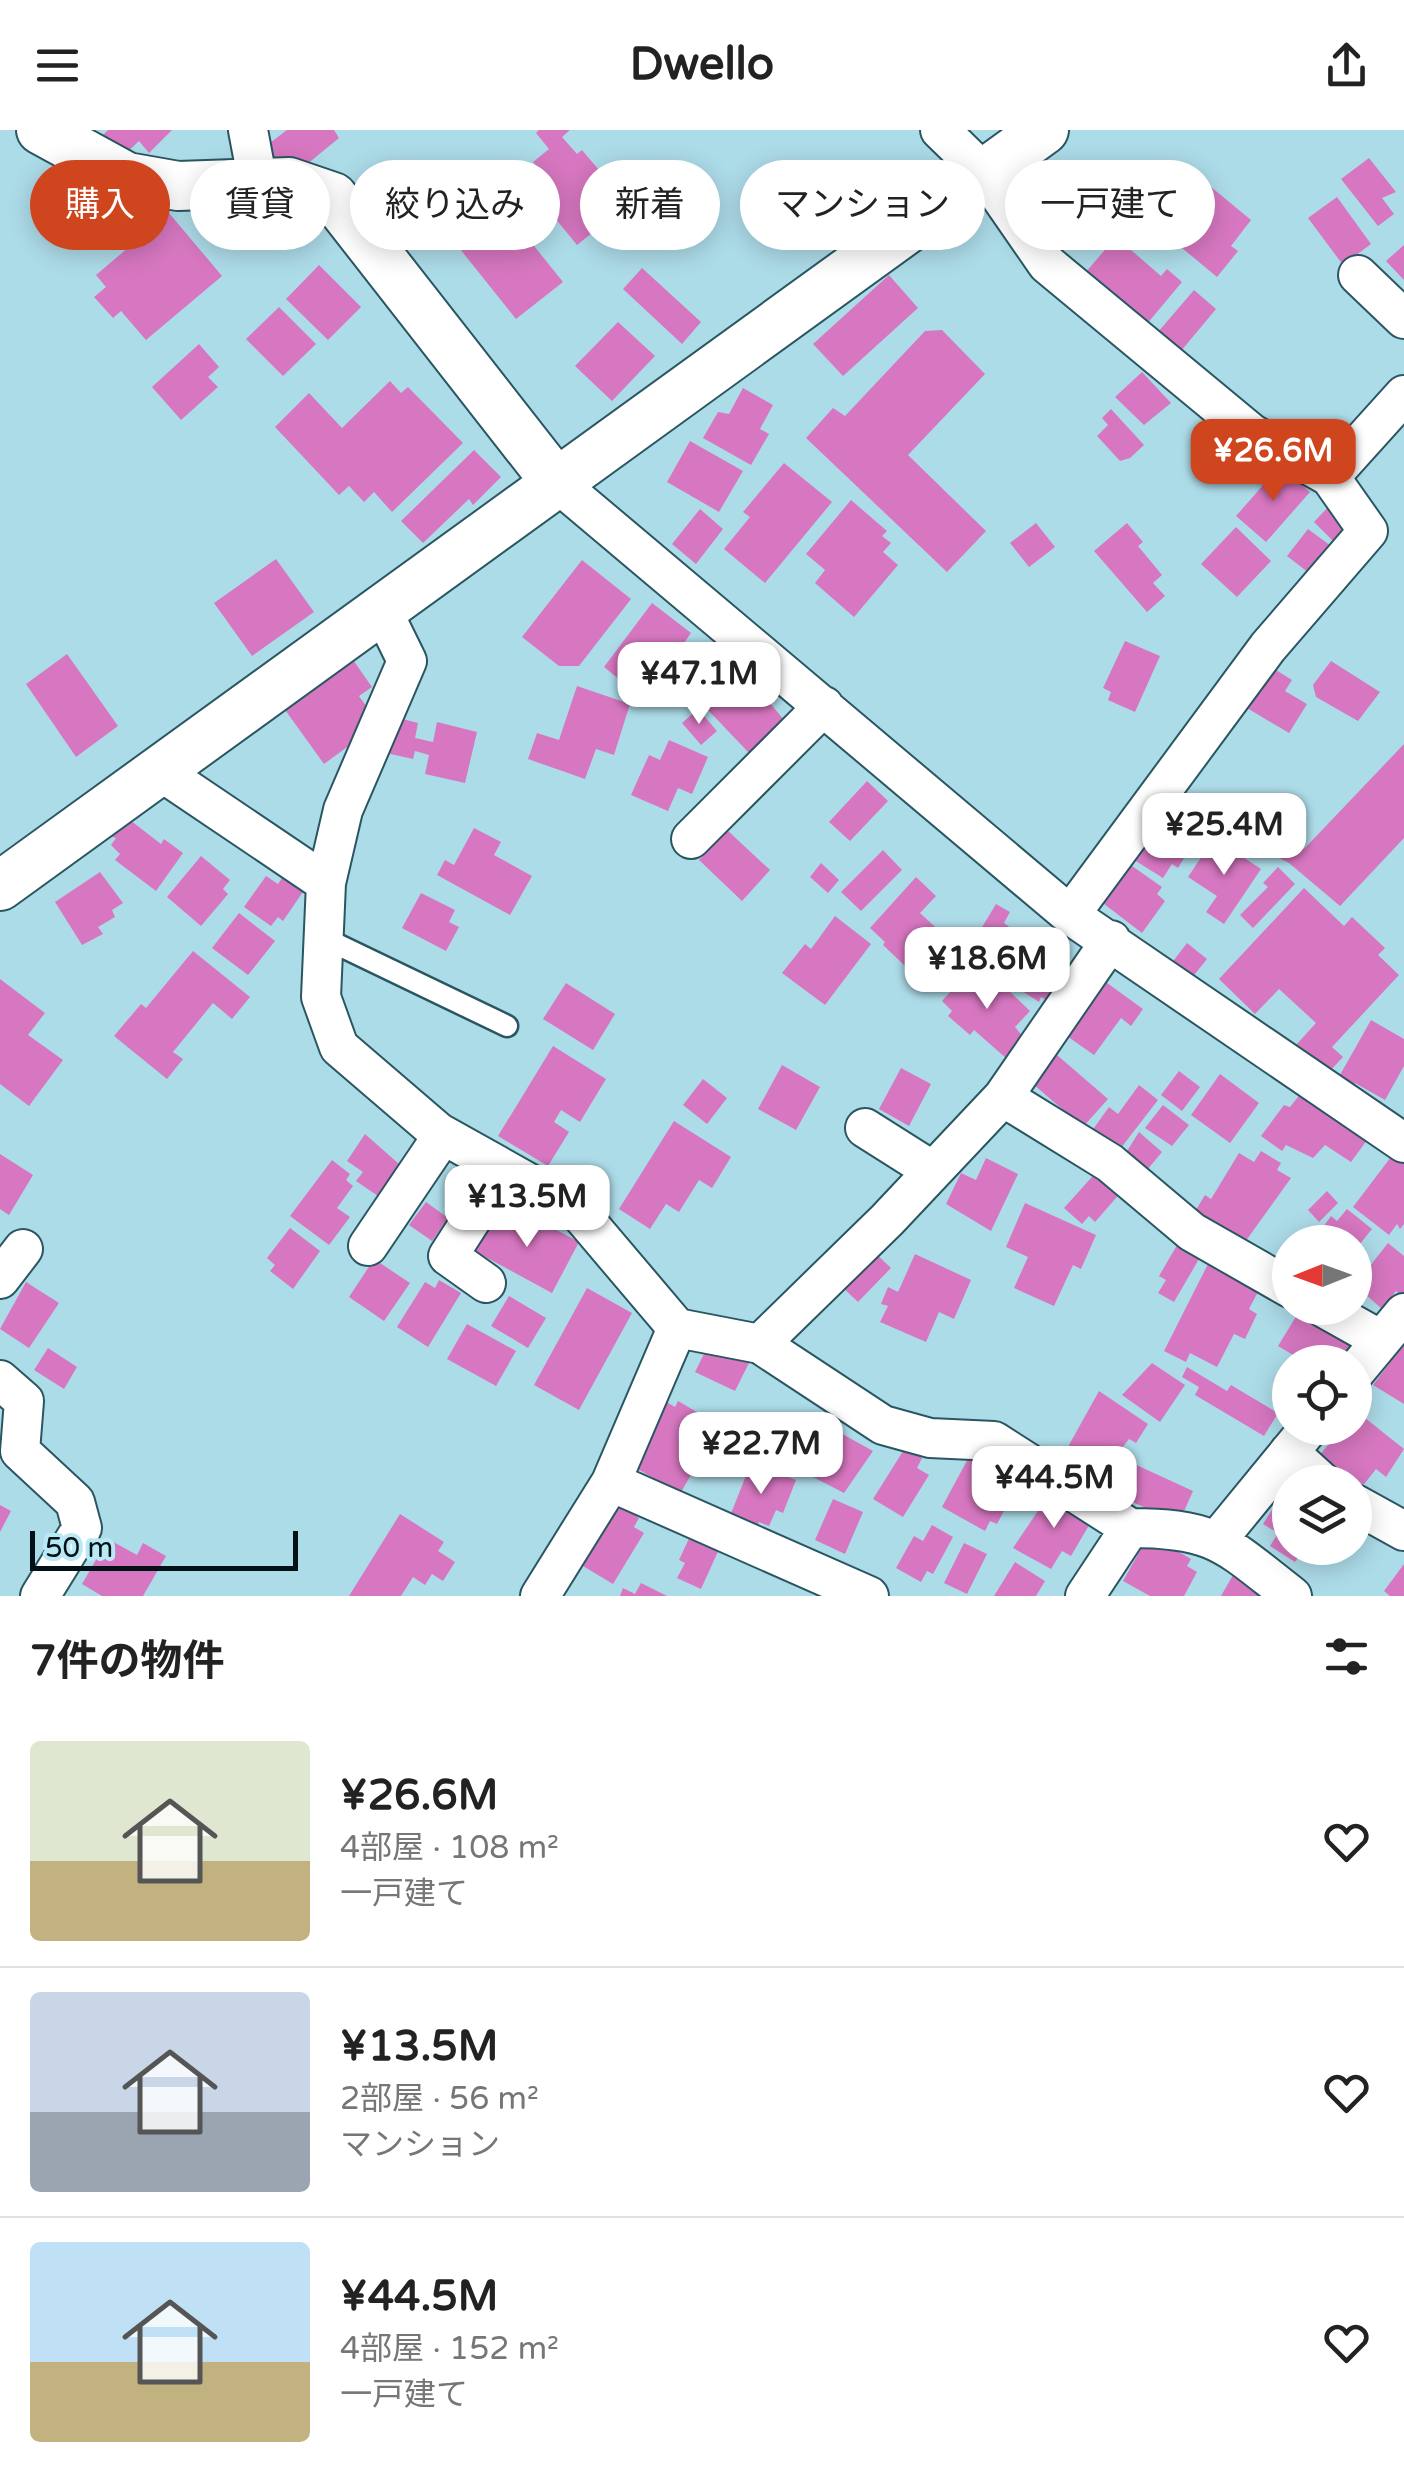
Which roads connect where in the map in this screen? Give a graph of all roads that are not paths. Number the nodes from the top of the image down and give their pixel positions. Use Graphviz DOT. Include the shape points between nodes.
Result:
graph roads {
  1 [pos="42,130"];
  2 [pos="248,130"];
  3 [pos="940,130"];
  4 [pos="1044,130"];
  5 [pos="254,160"];
  6 [pos="970,160"];
  7 [pos="985,173"];
  8 [pos="985,175"];
  9 [pos="190,186"];
  10 [pos="330,197"];
  11 [pos="878,250"];
  12 [pos="1358,274"];
  13 [pos="1404,319"];
  14 [pos="1404,395"];
  15 [pos="1330,476"];
  16 [pos="555,481"];
  17 [pos="382,610"];
  18 [pos="824,706"];
  19 [pos="160,770"];
  20 [pos="692,839"];
  21 [pos="326,883"];
  22 [pos="0,886"];
  23 [pos="1070,915"];
  24 [pos="324,938"];
  25 [pos="1111,940"];
  26 [pos="507,1026"];
  27 [pos="1002,1096"];
  28 [pos="865,1128"];
  29 [pos="443,1134"];
  30 [pos="1404,1143"];
  31 [pos="504,1169"];
  32 [pos="933,1171"];
  33 [pos="368,1246"];
  34 [pos="23,1248"];
  35 [pos="1272,1278"];
  36 [pos="0,1279"];
  37 [pos="486,1283"];
  38 [pos="1392,1326"];
  39 [pos="678,1328"];
  40 [pos="760,1344"];
  41 [pos="1372,1351"];
  42 [pos="0,1380"];
  43 [pos="1295,1445"];
  44 [pos="612,1482"];
  45 [pos="1372,1513"];
  46 [pos="1130,1528"];
  47 [pos="1404,1531"];
  48 [pos="1218,1539"];
  49 [pos="40,1596"];
  50 [pos="540,1596"];
  51 [pos="869,1596"];
  52 [pos="1085,1596"];
  53 [pos="1292,1596"];
  1 -- 9 [label="street" via="127,177"];
  2 -- 5 [label="street"];
  3 -- 6 [label="street"];
  4 -- 7 [label="street"];
  8 -- 15 [label="street" via="1047,264 1251,433"];
  10 -- 16 [label="street"];
  11 -- 16 [label="street"];
  12 -- 13 [label="street"];
  14 -- 15 [label="street"];
  15 -- 23 [label="street" via="1368,532 1268,646"];
  16 -- 17 [label="street"];
  16 -- 18 [label="street"];
  17 -- 19 [label="street"];
  17 -- 21 [label="street" via="407,661 343,810"];
  18 -- 20 [label="street"];
  18 -- 23 [label="street"];
  19 -- 21 [label="street"];
  19 -- 22 [label="street"];
  21 -- 24 [label="street"];
  23 -- 25 [label="street"];
  24 -- 26 [label="lane"];
  24 -- 29 [label="street" via="321,996 339,1047"];
  25 -- 27 [label="street"];
  25 -- 30 [label="street"];
  27 -- 32 [label="street"];
  27 -- 35 [label="street" via="1110,1163 1192,1232"];
  28 -- 32 [label="street"];
  29 -- 31 [label="street"];
  29 -- 33 [label="street"];
  31 -- 37 [label="street" via="448,1256"];
  31 -- 39 [label="street" via="577,1210"];
  32 -- 40 [label="street"];
  34 -- 36 [label="street"];
  38 -- 41 [label="street"];
  39 -- 40 [label="street"];
  39 -- 44 [label="street"];
  40 -- 46 [label="street" via="882,1425 930,1438 994,1442"];
  42 -- 49 [label="street" via="24,1402 20,1450 74,1502 82,1528"];
  43 -- 48 [label="street"];
  44 -- 50 [label="street"];
  44 -- 51 [label="street"];
  45 -- 47 [label="street"];
  46 -- 48 [label="street" via="1183,1528"];
  46 -- 52 [label="street"];
  48 -- 53 [label="street"];
}
